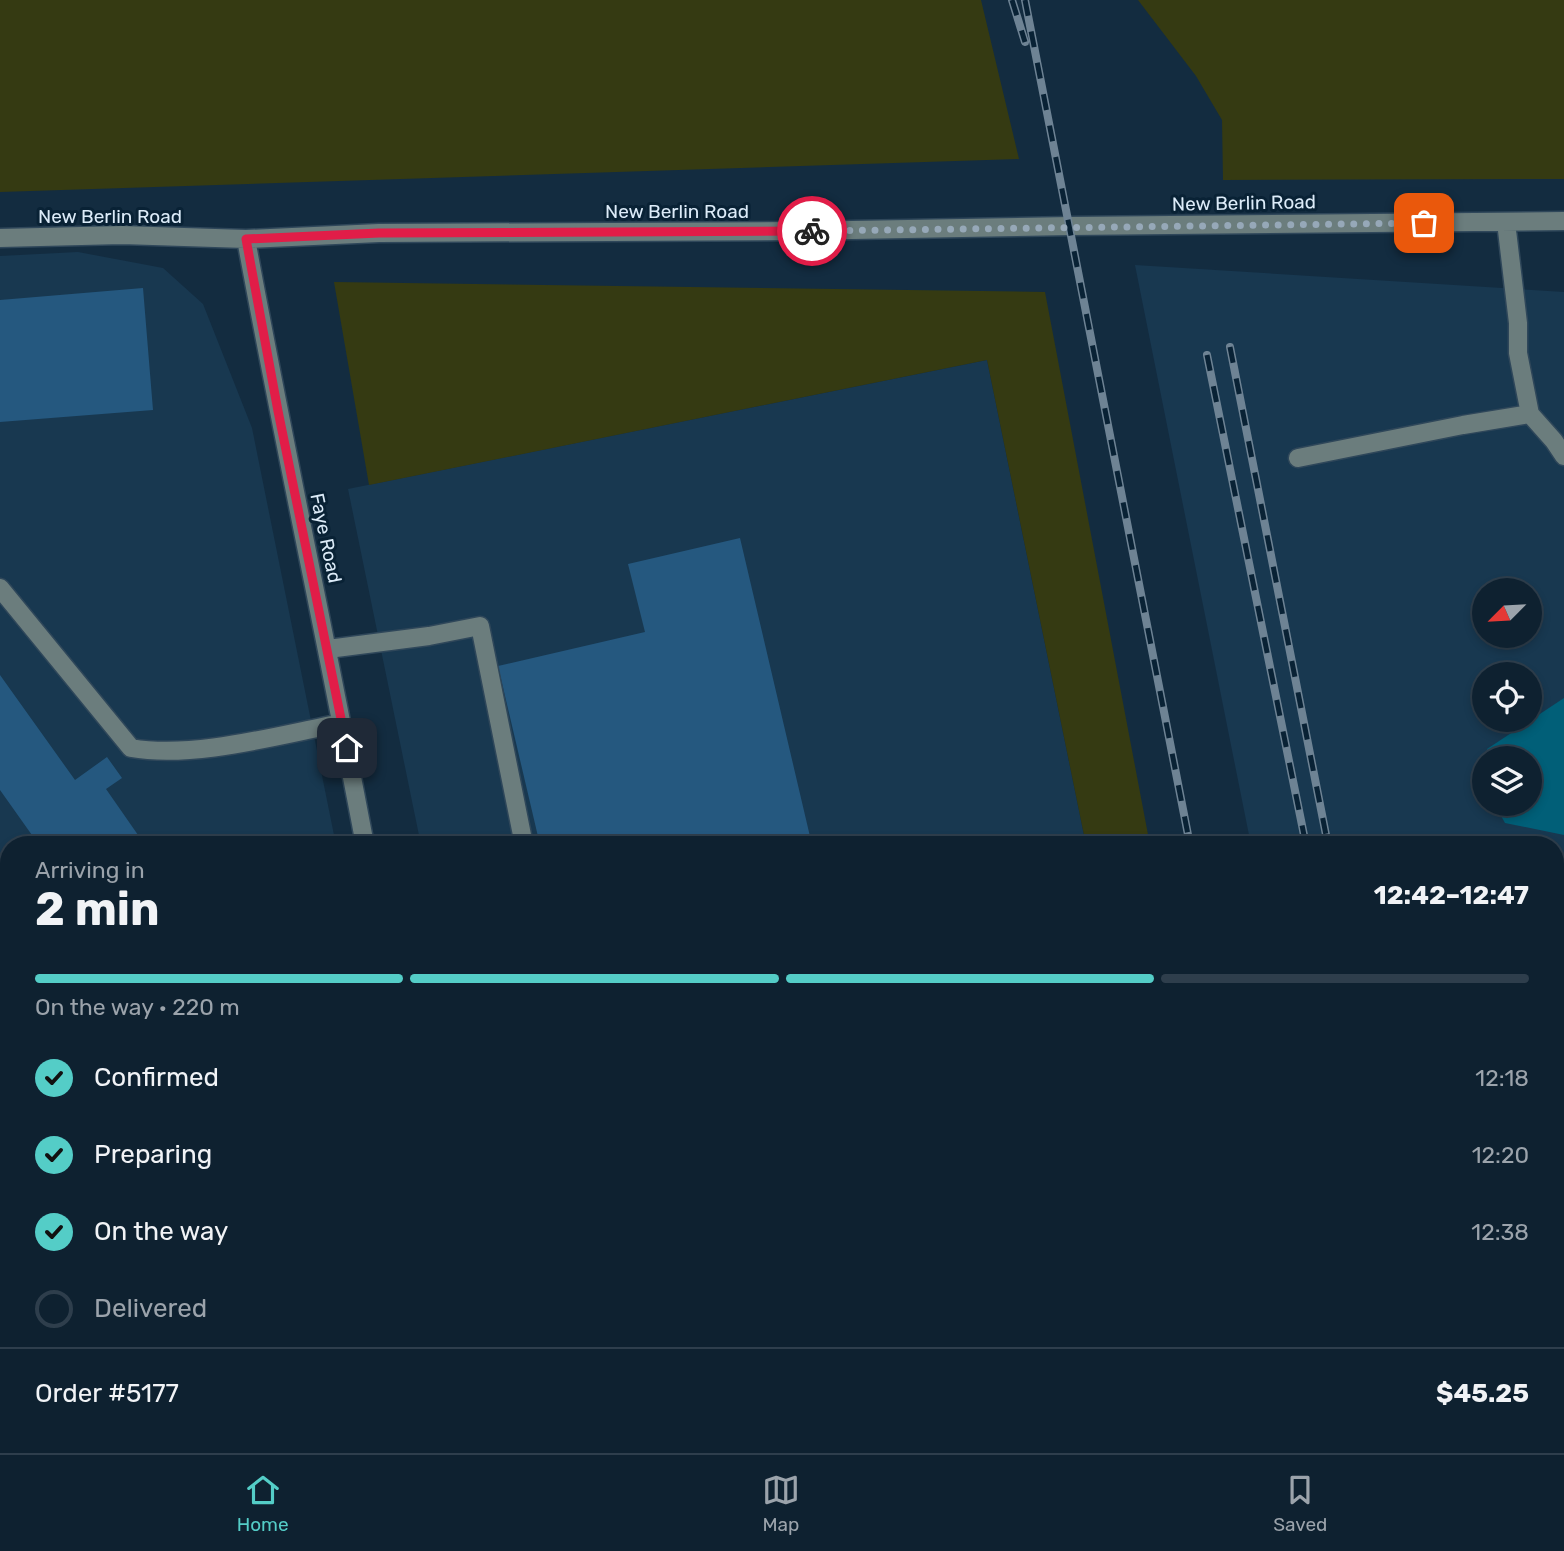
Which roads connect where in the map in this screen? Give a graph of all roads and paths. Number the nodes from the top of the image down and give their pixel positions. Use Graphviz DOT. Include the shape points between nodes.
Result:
graph roads {
  1 [pos="1564,221"];
  2 [pos="1506,222"];
  3 [pos="0,238"];
  4 [pos="246,239"];
  5 [pos="1530,414"];
  6 [pos="1564,456"];
  7 [pos="1298,458"];
  8 [pos="0,588"];
  9 [pos="328,649"];
  10 [pos="342,723"];
  11 [pos="363,836"];
  12 [pos="522,836"];
  1 -- 2 [label="street, New Berlin Road"];
  2 -- 4 [label="street, New Berlin Road" via="379,233"];
  2 -- 5 [label="street" via="1518,353"];
  3 -- 4 [label="street, New Berlin Road"];
  4 -- 9 [label="street, Faye Road"];
  5 -- 6 [label="street"];
  5 -- 7 [label="street"];
  8 -- 10 [label="street" via="131,748 198,750"];
  9 -- 10 [label="street, Faye Road"];
  9 -- 12 [label="street" via="480,626"];
  10 -- 11 [label="street, Faye Road"];
}
